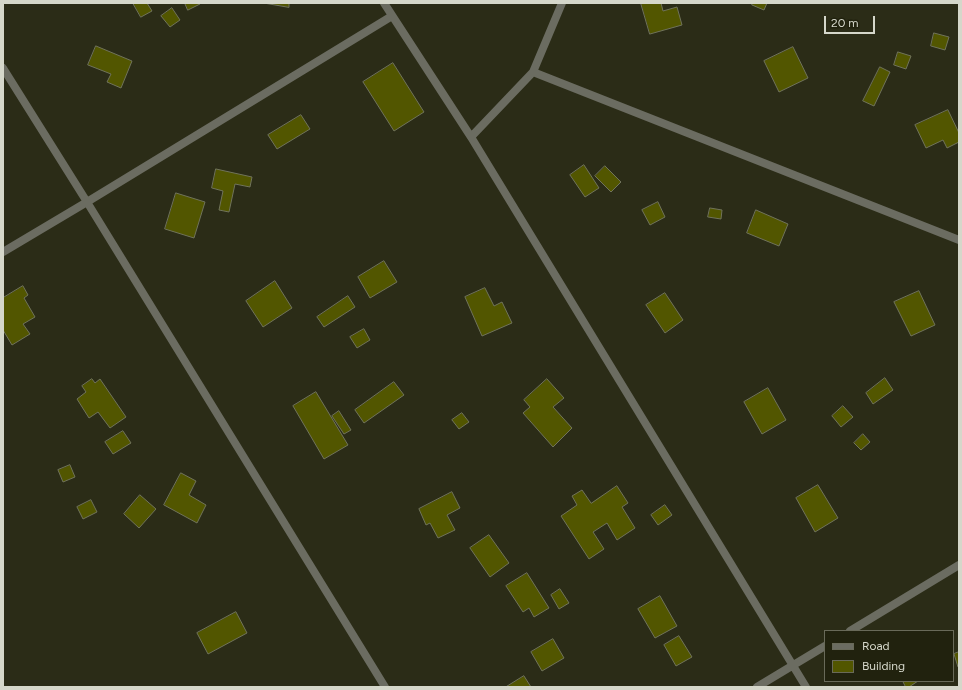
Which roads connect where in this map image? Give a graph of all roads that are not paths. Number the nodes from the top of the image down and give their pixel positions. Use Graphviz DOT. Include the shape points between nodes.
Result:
graph roads {
  1 [pos="384,3"];
  2 [pos="562,3"];
  3 [pos="392,16"];
  4 [pos="3,68"];
  5 [pos="533,72"];
  6 [pos="471,137"];
  7 [pos="88,202"];
  8 [pos="959,240"];
  9 [pos="3,252"];
  10 [pos="959,565"];
  11 [pos="852,630"];
  12 [pos="824,647"];
  13 [pos="792,666"];
  14 [pos="385,687"];
  15 [pos="757,687"];
  16 [pos="806,687"];
  1 -- 3 [label="street"];
  2 -- 5 [label="street"];
  3 -- 6 [label="street"];
  3 -- 7 [label="street"];
  4 -- 7 [label="street"];
  5 -- 6 [label="street"];
  5 -- 8 [label="street"];
  6 -- 13 [label="street"];
  7 -- 9 [label="street"];
  7 -- 14 [label="street"];
  10 -- 11 [label="street"];
  12 -- 13 [label="street"];
  13 -- 15 [label="street"];
  13 -- 16 [label="street"];
}
